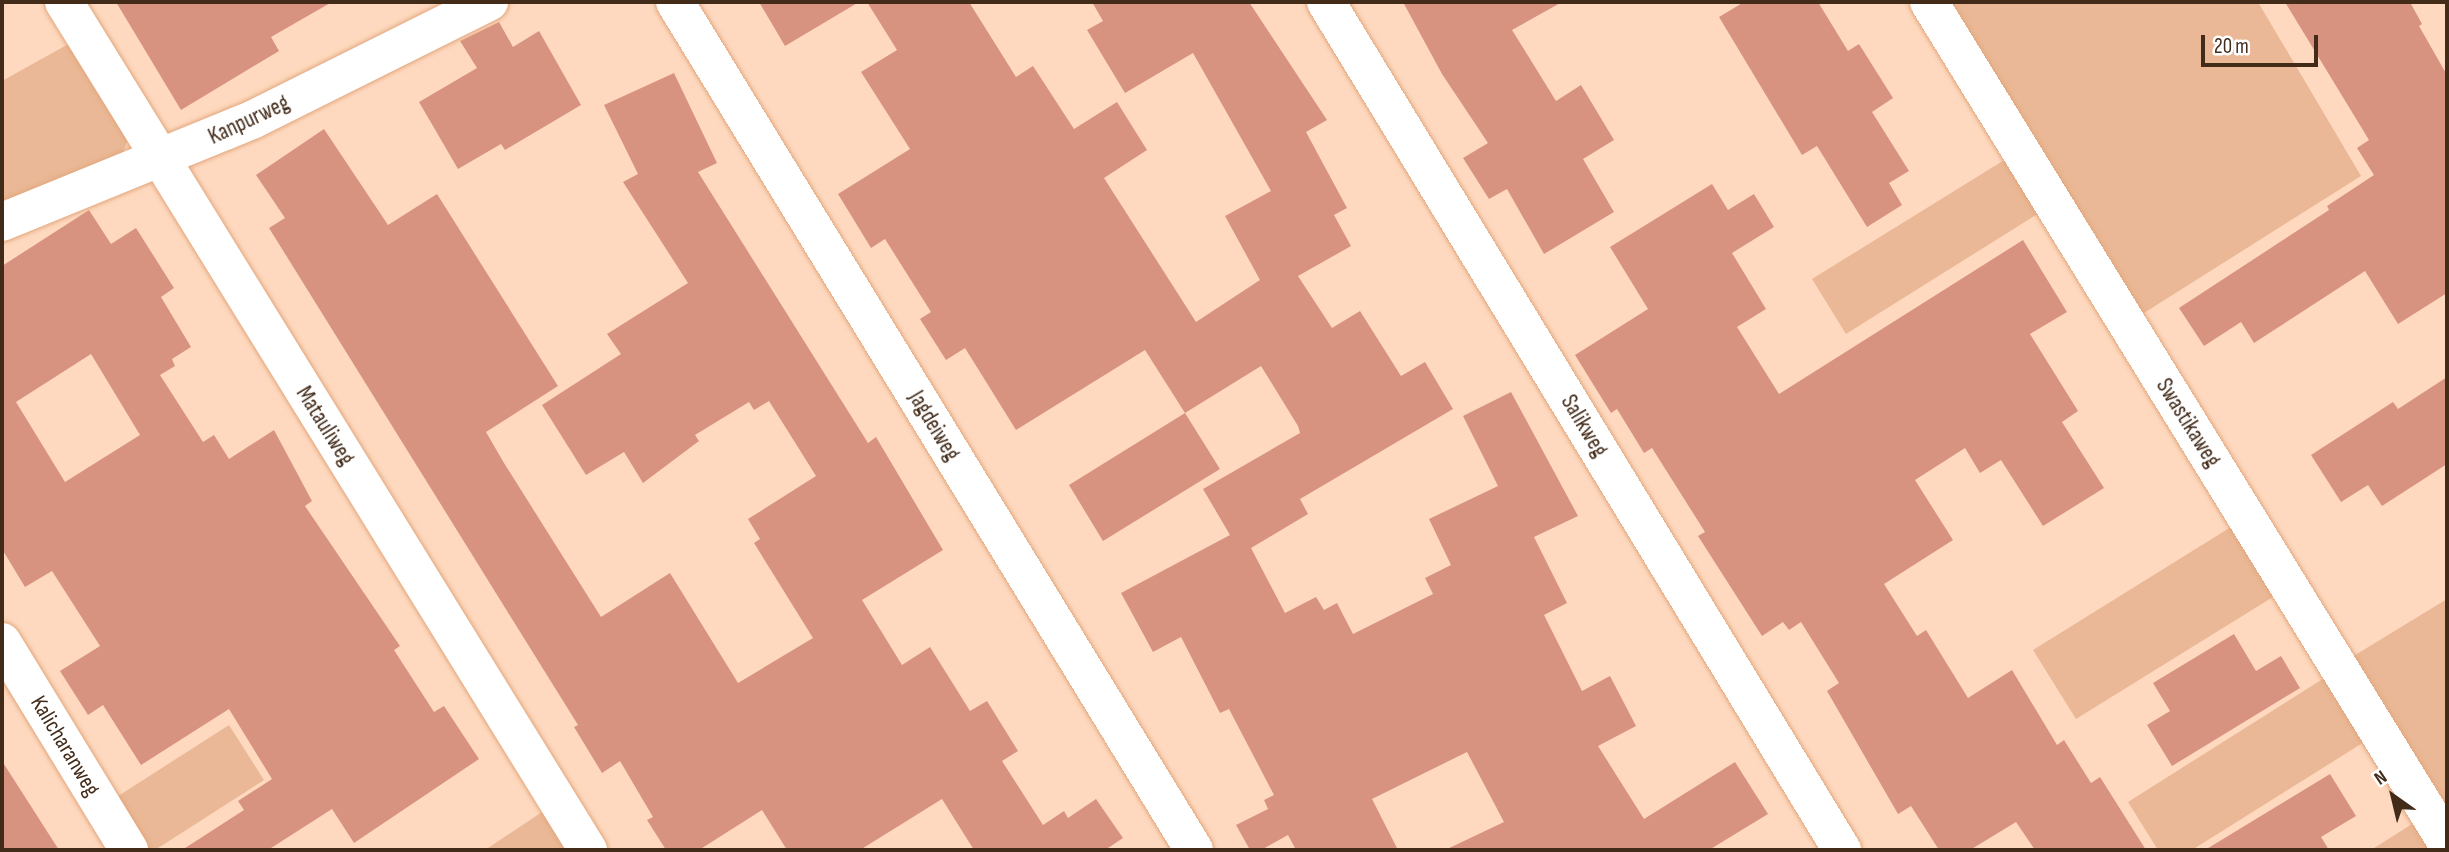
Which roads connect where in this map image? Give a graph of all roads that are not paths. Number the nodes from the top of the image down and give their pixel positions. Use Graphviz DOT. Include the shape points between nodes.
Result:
graph roads {
  1 [pos="64,2"];
  2 [pos="489,2"];
  3 [pos="675,2"];
  4 [pos="1325,2"];
  5 [pos="1928,2"];
  6 [pos="161,160"];
  7 [pos="2,222"];
  8 [pos="2,642"];
  9 [pos="2447,843"];
  10 [pos="129,850"];
  11 [pos="588,850"];
  12 [pos="1194,850"];
  13 [pos="1842,850"];
  1 -- 6 [label="street, Matauliweg"];
  2 -- 6 [label="street, Kanpurweg"];
  3 -- 12 [label="street, Jagdeiweg"];
  4 -- 13 [label="street, Salikweg"];
  5 -- 9 [label="street, Swastikaweg"];
  6 -- 7 [label="street, Kanpurweg"];
  6 -- 11 [label="street, Matauliweg"];
  8 -- 10 [label="street, Kalicharanweg"];
}
